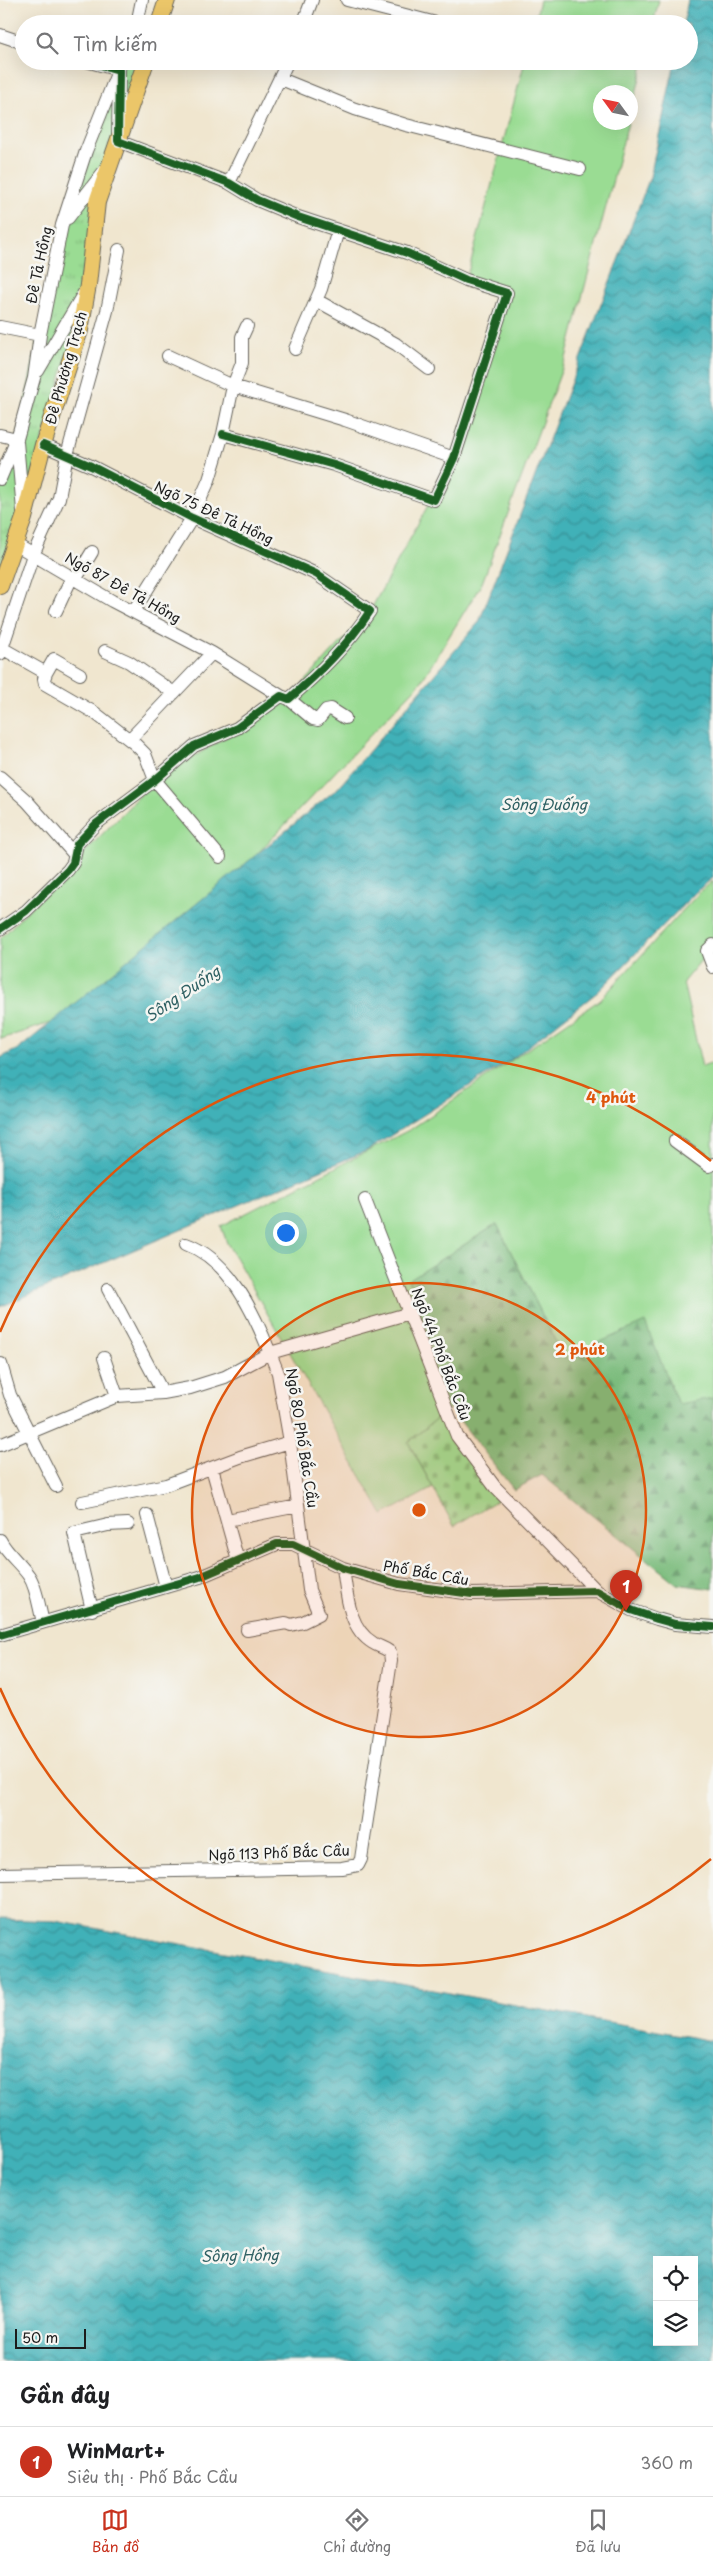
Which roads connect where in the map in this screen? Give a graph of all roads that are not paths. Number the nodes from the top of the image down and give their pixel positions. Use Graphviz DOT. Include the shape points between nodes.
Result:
graph roads {
  1 [pos="142,0"];
  2 [pos="312,0"];
  3 [pos="347,0"];
  4 [pos="165,2"];
  5 [pos="139,15"];
  6 [pos="161,15"];
  7 [pos="306,15"];
  8 [pos="405,15"];
  9 [pos="0,35"];
  10 [pos="15,39"];
  11 [pos="118,70"];
  12 [pos="120,70"];
  13 [pos="143,70"];
  14 [pos="284,70"];
  15 [pos="281,79"];
  16 [pos="118,141"];
  17 [pos="112,160"];
  18 [pos="580,169"];
  19 [pos="228,183"];
  20 [pos="62,225"];
  21 [pos="338,230"];
  22 [pos="118,250"];
  23 [pos="88,285"];
  24 [pos="316,300"];
  25 [pos="0,326"];
  26 [pos="247,326"];
  27 [pos="40,335"];
  28 [pos="295,348"];
  29 [pos="168,356"];
  30 [pos="429,369"];
  31 [pos="34,378"];
  32 [pos="233,386"];
  33 [pos="223,434"];
  34 [pos="0,435"];
  35 [pos="17,439"];
  36 [pos="44,444"];
  37 [pos="67,455"];
  38 [pos="454,458"];
  39 [pos="0,479"];
  40 [pos="24,518"];
  41 [pos="192,518"];
  42 [pos="15,544"];
  43 [pos="92,552"];
  44 [pos="33,555"];
  45 [pos="74,579"];
  46 [pos="0,586"];
  47 [pos="56,611"];
  48 [pos="133,612"];
  49 [pos="0,650"];
  50 [pos="105,650"];
  51 [pos="215,655"];
  52 [pos="46,674"];
  53 [pos="80,674"];
  54 [pos="174,693"];
  55 [pos="285,698"];
  56 [pos="345,718"];
  57 [pos="130,739"];
  58 [pos="0,777"];
  59 [pos="155,780"];
  60 [pos="74,854"];
  61 [pos="220,857"];
  62 [pos="0,929"];
  63 [pos="710,948"];
  64 [pos="713,967"];
  65 [pos="675,1141"];
  66 [pos="713,1164"];
  67 [pos="364,1200"];
  68 [pos="186,1244"];
  69 [pos="108,1289"];
  70 [pos="410,1313"];
  71 [pos="270,1352"];
  72 [pos="104,1358"];
  73 [pos="1,1364"];
  74 [pos="163,1394"];
  75 [pos="116,1396"];
  76 [pos="29,1433"];
  77 [pos="290,1442"];
  78 [pos="0,1445"];
  79 [pos="212,1468"];
  80 [pos="56,1486"];
  81 [pos="82,1502"];
  82 [pos="298,1506"];
  83 [pos="147,1515"];
  84 [pos="226,1520"];
  85 [pos="128,1524"];
  86 [pos="0,1540"];
  87 [pos="304,1547"];
  88 [pos="13,1556"];
  89 [pos="238,1561"];
  90 [pos="0,1562"];
  91 [pos="344,1568"];
  92 [pos="166,1588"];
  93 [pos="597,1591"];
  94 [pos="92,1610"];
  95 [pos="43,1622"];
  96 [pos="713,1627"];
  97 [pos="247,1630"];
  98 [pos="0,1635"];
  99 [pos="0,1874"];
  1 -- 5 [label="street"];
  2 -- 7 [label="street"];
  3 -- 8 [label="street"];
  4 -- 6 [label="main road"];
  9 -- 10 [label="street"];
  11 -- 20 [label="street, Đê Tả Hồng" via="86,151"];
  12 -- 16 [label="street"];
  13 -- 16 [label="main road, Đê Phương Trạch"];
  14 -- 15 [label="street"];
  15 -- 18 [label="street" via="406,126"];
  15 -- 19 [label="street"];
  16 -- 17 [label="main road, Đê Phương Trạch"];
  16 -- 19 [label="street"];
  17 -- 20 [label="street"];
  17 -- 23 [label="main road, Đê Phương Trạch" via="97,202"];
  19 -- 21 [label="street" via="257,200"];
  20 -- 27 [label="street, Đê Tả Hồng"];
  21 -- 24 [label="street"];
  21 -- 38 [label="street" via="407,252 466,280 507,293"];
  22 -- 37 [label="street" via="107,310"];
  23 -- 31 [label="street"];
  23 -- 36 [label="main road, Đê Phương Trạch" via="80,330"];
  24 -- 28 [label="street"];
  24 -- 30 [label="street" via="396,344"];
  25 -- 27 [label="street"];
  26 -- 32 [label="street" via="242,338 242,363"];
  27 -- 31 [label="street, Đê Tả Hồng"];
  29 -- 32 [label="street"];
  31 -- 35 [label="street, Đê Tả Hồng"];
  32 -- 33 [label="street"];
  32 -- 38 [label="street"];
  33 -- 38 [label="street" via="334,465 434,500"];
  33 -- 41 [label="street" via="209,480"];
  34 -- 35 [label="street"];
  35 -- 39 [label="street, Đê Tả Hồng"];
  35 -- 40 [label="street"];
  36 -- 37 [label="street, Ngõ 75 Đê Tả Hồng"];
  36 -- 40 [label="main road, Đê Phương Trạch"];
  37 -- 41 [label="street, Ngõ 75 Đê Tả Hồng"];
  37 -- 44 [label="street" via="59,498"];
  40 -- 42 [label="main road, Đê Phương Trạch"];
  41 -- 48 [label="street"];
  41 -- 55 [label="street, Ngõ 75 Đê Tả Hồng" via="316,574 370,611 333,658"];
  42 -- 44 [label="street, Ngõ 87 Đê Tả Hồng"];
  42 -- 46 [label="main road, Đê Phương Trạch"];
  43 -- 45 [label="street"];
  44 -- 45 [label="street, Ngõ 87 Đê Tả Hồng"];
  44 -- 49 [label="street"];
  45 -- 47 [label="street"];
  45 -- 48 [label="street, Ngõ 87 Đê Tả Hồng"];
  48 -- 51 [label="street, Ngõ 87 Đê Tả Hồng"];
  49 -- 52 [label="street"];
  50 -- 54 [label="street" via="129,662"];
  51 -- 54 [label="street"];
  51 -- 55 [label="street, Ngõ 87 Đê Tả Hồng"];
  52 -- 53 [label="street" via="54,659"];
  52 -- 57 [label="street" via="45,684 95,713"];
  54 -- 57 [label="street"];
  55 -- 56 [label="street, Ngõ 87 Đê Tả Hồng" via="313,719 318,720 331,709"];
  55 -- 59 [label="street" via="238,728 194,746"];
  57 -- 59 [label="street" via="145,754"];
  58 -- 60 [label="street" via="27,801"];
  59 -- 60 [label="street" via="96,824 77,844"];
  59 -- 61 [label="street"];
  60 -- 62 [label="street" via="68,870 26,912"];
  63 -- 64 [label="street"];
  65 -- 66 [label="street" via="709,1166"];
  67 -- 70 [label="street, Ngõ 44 Phố Bắc Cầu"];
  68 -- 71 [label="street, Ngõ 80 Phố Bắc Cầu" via="208,1256 238,1290 259,1325"];
  69 -- 74 [label="street"];
  70 -- 71 [label="street"];
  70 -- 93 [label="street, Ngõ 44 Phố Bắc Cầu" via="457,1436 494,1487"];
  71 -- 74 [label="street" via="225,1377"];
  71 -- 77 [label="street, Ngõ 80 Phố Bắc Cầu" via="278,1373"];
  72 -- 75 [label="street"];
  73 -- 76 [label="street" via="10,1396"];
  74 -- 75 [label="street"];
  75 -- 76 [label="street"];
  76 -- 78 [label="street"];
  76 -- 80 [label="street"];
  77 -- 79 [label="street"];
  77 -- 82 [label="street, Ngõ 80 Phố Bắc Cầu"];
  79 -- 81 [label="street" via="166,1484"];
  79 -- 84 [label="street"];
  82 -- 84 [label="street"];
  82 -- 87 [label="street, Ngõ 80 Phố Bắc Cầu"];
  83 -- 92 [label="street"];
  84 -- 89 [label="street"];
  85 -- 94 [label="street" via="74,1533"];
  86 -- 88 [label="street" via="5,1551"];
  87 -- 89 [label="street, Phố Bắc Cầu" via="277,1544"];
  87 -- 91 [label="street, Phố Bắc Cầu"];
  87 -- 97 [label="street, Ngõ 80 Phố Bắc Cầu" via="309,1590 319,1614 291,1625 286,1623"];
  88 -- 90 [label="street"];
  88 -- 95 [label="street" via="31,1579"];
  89 -- 92 [label="street, Phố Bắc Cầu"];
  91 -- 93 [label="street, Phố Bắc Cầu" via="399,1584 472,1594"];
  91 -- 99 [label="street, Ngõ 113 Phố Bắc Cầu" via="354,1626 373,1643 390,1652 391,1661 358,1865"];
  92 -- 94 [label="street, Phố Bắc Cầu"];
  93 -- 96 [label="street" via="631,1610 657,1619"];
  94 -- 95 [label="street, Phố Bắc Cầu"];
  95 -- 98 [label="street, Phố Bắc Cầu"];
}
